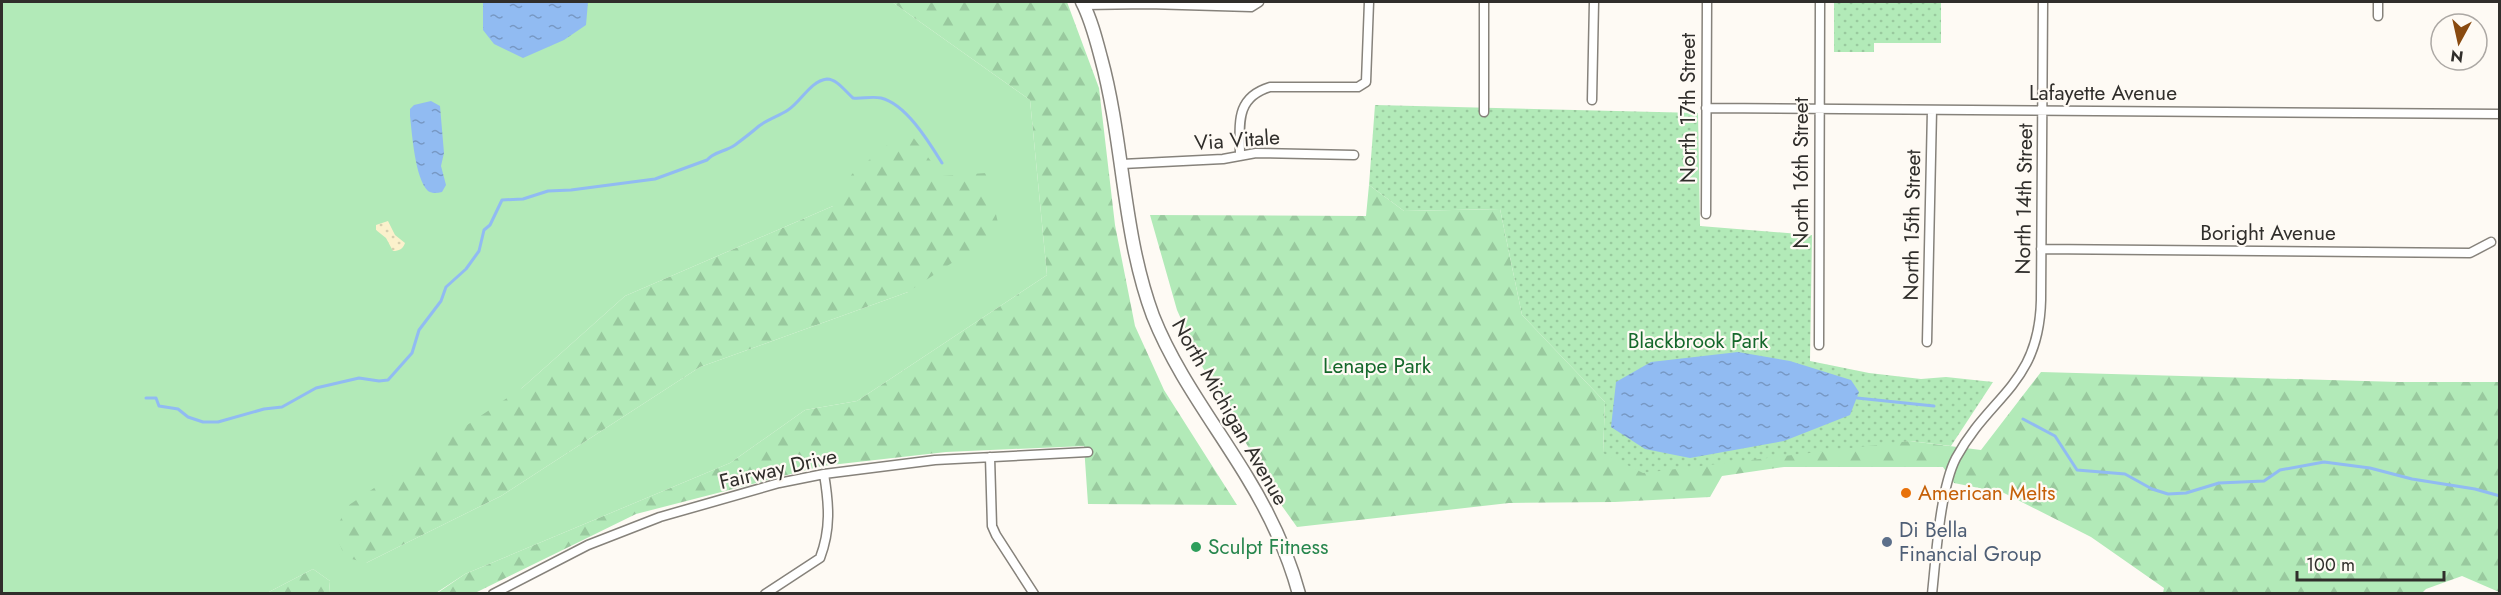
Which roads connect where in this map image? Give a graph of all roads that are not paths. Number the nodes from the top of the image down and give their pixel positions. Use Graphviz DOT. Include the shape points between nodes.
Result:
graph roads {
  1 [pos="1369,2"];
  2 [pos="1484,2"];
  3 [pos="1594,2"];
  4 [pos="1707,2"];
  5 [pos="1820,2"];
  6 [pos="2043,2"];
  7 [pos="2378,2"];
  8 [pos="1083,3"];
  9 [pos="1148,3"];
  10 [pos="1257,3"];
  11 [pos="2378,16"];
  12 [pos="1592,99"];
  13 [pos="1706,108"];
  14 [pos="1819,109"];
  15 [pos="1932,110"];
  16 [pos="2043,111"];
  17 [pos="1484,112"];
  18 [pos="2499,114"];
  19 [pos="1354,155"];
  20 [pos="1240,156"];
  21 [pos="1122,164"];
  22 [pos="1706,214"];
  23 [pos="2491,242"];
  24 [pos="2041,249"];
  25 [pos="1927,342"];
  26 [pos="1819,345"];
  27 [pos="1089,452"];
  28 [pos="990,457"];
  29 [pos="824,474"];
  30 [pos="494,594"];
  31 [pos="765,594"];
  32 [pos="1034,594"];
  33 [pos="1299,594"];
  34 [pos="1932,594"];
  1 -- 20 [label="street" via="1367,77 1363,84 1258,90 1242,110"];
  2 -- 17 [label="street"];
  3 -- 12 [label="street"];
  4 -- 13 [label="street, North 17th Street"];
  5 -- 14 [label="street, North 16th Street"];
  6 -- 16 [label="street, North 14th Street"];
  7 -- 11 [label="street"];
  8 -- 9 [label="street"];
  8 -- 21 [label="street, North Michigan Avenue" via="1107,78"];
  9 -- 10 [label="street" via="1251,7"];
  13 -- 14 [label="street, Lafayette Avenue"];
  13 -- 22 [label="street, North 17th Street"];
  14 -- 15 [label="street, Lafayette Avenue"];
  14 -- 26 [label="street, North 16th Street"];
  15 -- 16 [label="street, Lafayette Avenue"];
  15 -- 25 [label="street, North 15th Street"];
  16 -- 18 [label="street, Lafayette Avenue"];
  16 -- 24 [label="street, North 14th Street"];
  19 -- 20 [label="street, Via Vitale"];
  20 -- 21 [label="street, Via Vitale"];
  21 -- 33 [label="street, North Michigan Avenue" via="1134,246 1154,317 1185,381 1269,515"];
  23 -- 24 [label="street, Boright Avenue" via="2470,253"];
  24 -- 34 [label="street, North 14th Street" via="2038,334 2030,358 2014,384 1966,442 1952,468"];
  27 -- 28 [label="street, Fairway Drive"];
  28 -- 29 [label="street, Fairway Drive"];
  28 -- 32 [label="street" via="992,526"];
  29 -- 30 [label="street, Fairway Drive" via="660,517 588,545"];
  29 -- 31 [label="street" via="829,522 820,558"];
}
